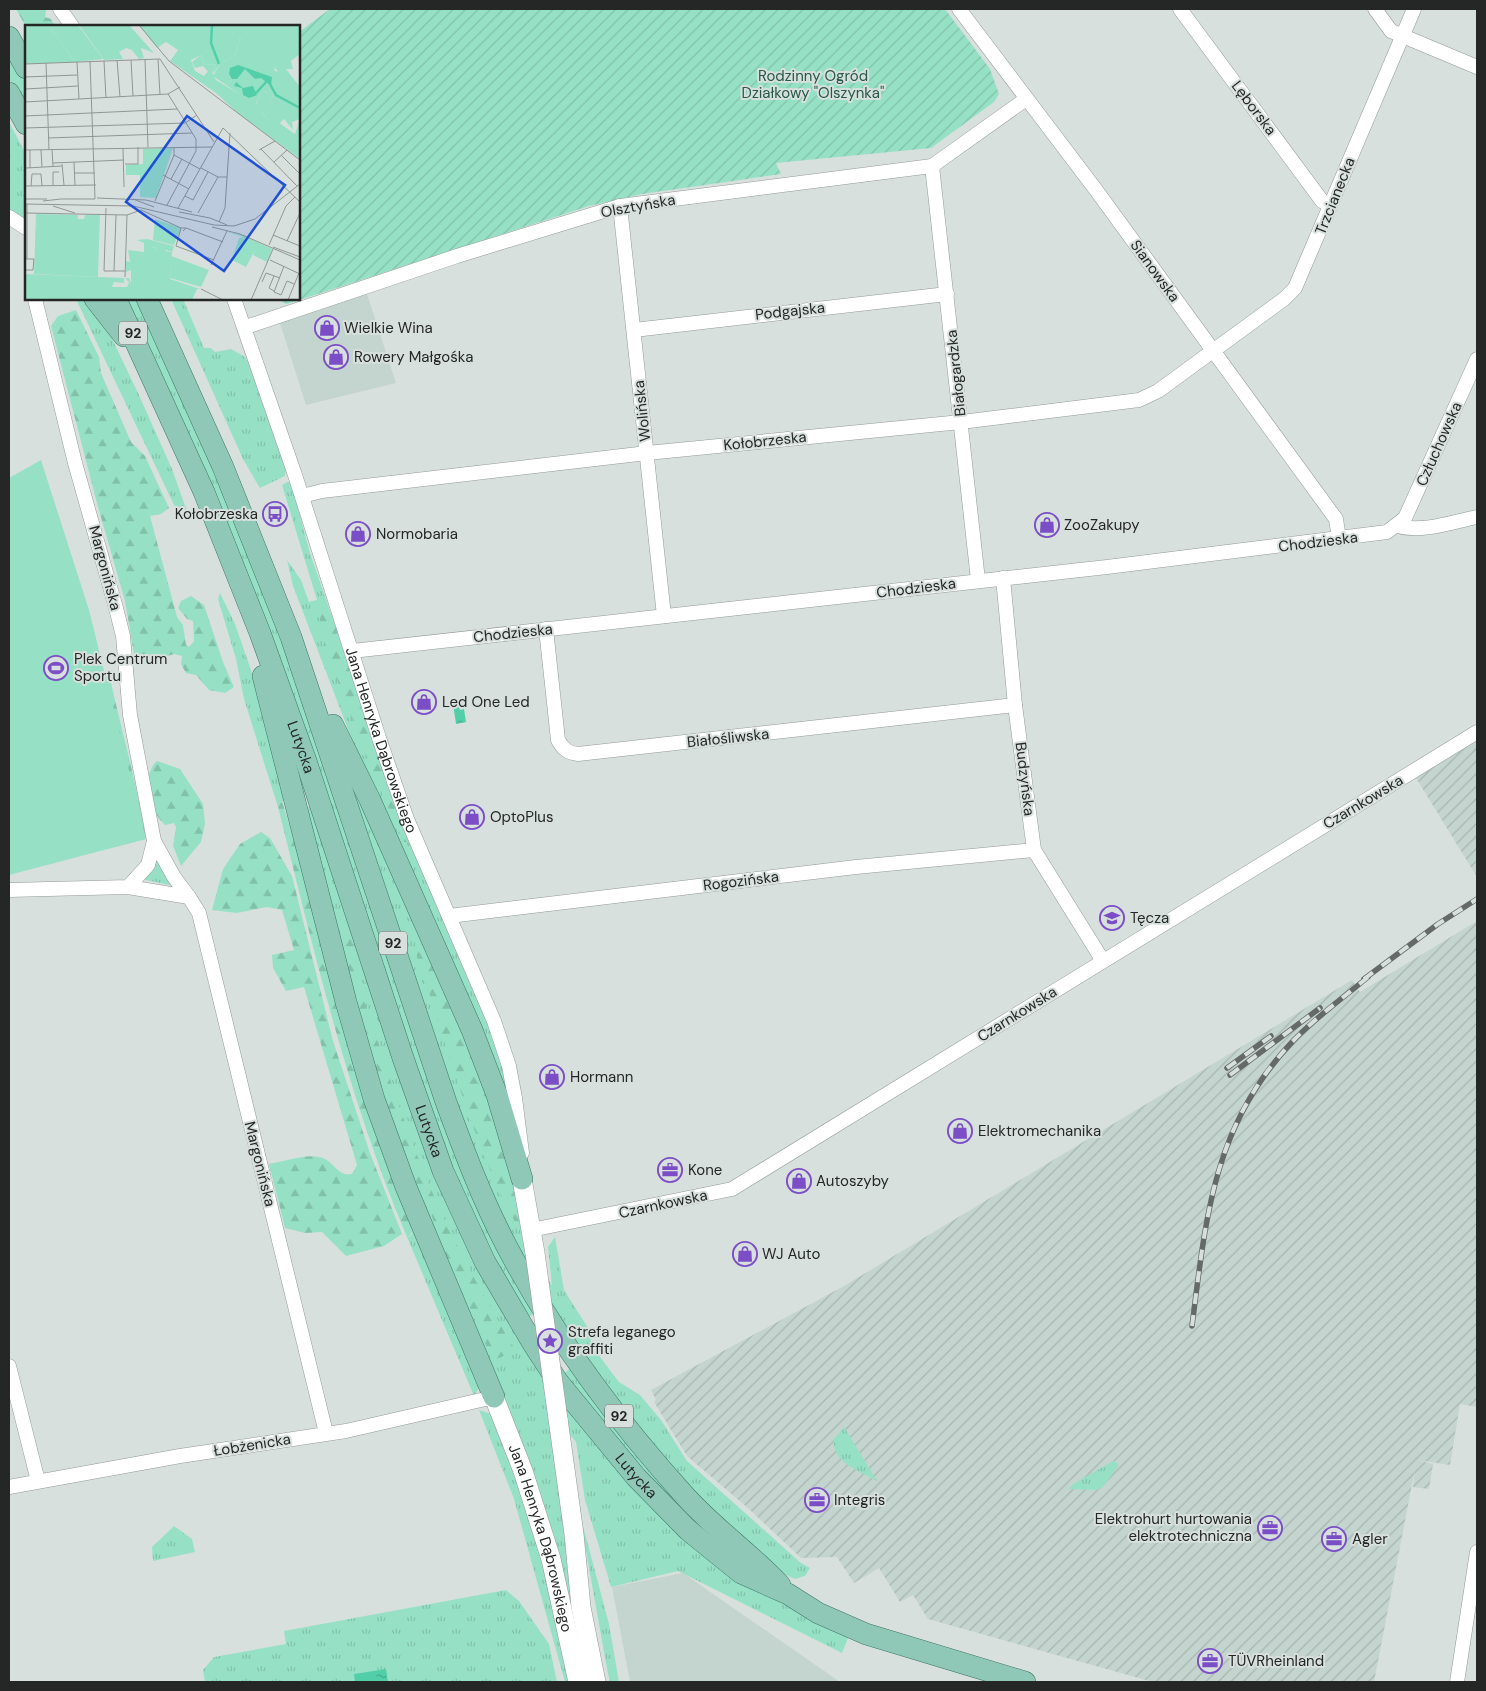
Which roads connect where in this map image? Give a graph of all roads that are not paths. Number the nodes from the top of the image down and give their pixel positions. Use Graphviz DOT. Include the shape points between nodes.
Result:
graph roads {
  1 [pos="60,9"];
  2 [pos="959,9"];
  3 [pos="1180,9"];
  4 [pos="1375,9"];
  5 [pos="1414,9"];
  6 [pos="71,25"];
  7 [pos="1403,35"];
  8 [pos="9,37"];
  9 [pos="25,66"];
  10 [pos="1477,67"];
  11 [pos="9,93"];
  12 [pos="1026,99"];
  13 [pos="25,122"];
  14 [pos="932,166"];
  15 [pos="620,206"];
  16 [pos="1330,206"];
  17 [pos="9,217"];
  18 [pos="25,227"];
  19 [pos="947,294"];
  20 [pos="35,300"];
  21 [pos="97,300"];
  22 [pos="116,300"];
  23 [pos="147,300"];
  24 [pos="162,300"];
  25 [pos="234,300"];
  26 [pos="246,328"];
  27 [pos="634,330"];
  28 [pos="1213,349"];
  29 [pos="175,356"];
  30 [pos="1477,358"];
  31 [pos="149,367"];
  32 [pos="961,422"];
  33 [pos="647,453"];
  34 [pos="302,496"];
  35 [pos="1477,517"];
  36 [pos="1397,526"];
  37 [pos="1338,539"];
  38 [pos="234,564"];
  39 [pos="1003,578"];
  40 [pos="978,580"];
  41 [pos="664,616"];
  42 [pos="546,629"];
  43 [pos="352,651"];
  44 [pos="306,676"];
  45 [pos="1015,706"];
  46 [pos="1477,732"];
  47 [pos="154,841"];
  48 [pos="1034,850"];
  49 [pos="128,887"];
  50 [pos="9,890"];
  51 [pos="189,897"];
  52 [pos="449,916"];
  53 [pos="1103,962"];
  54 [pos="522,1179"];
  55 [pos="531,1230"];
  56 [pos="9,1366"];
  57 [pos="494,1397"];
  58 [pos="326,1433"];
  59 [pos="38,1481"];
  60 [pos="9,1486"];
  61 [pos="1477,1552"];
  62 [pos="788,1594"];
  63 [pos="578,1682"];
  64 [pos="596,1682"];
  65 [pos="1025,1682"];
  66 [pos="1457,1682"];
  1 -- 6 [label="street"];
  2 -- 12 [label="street, Sianowska"];
  3 -- 16 [label="street, Lęborska" via="1322,201"];
  4 -- 7 [label="street" via="1392,31"];
  5 -- 7 [label="street, Trzcianecka"];
  7 -- 10 [label="street"];
  7 -- 16 [label="street, Trzcianecka"];
  8 -- 9 [label="main road"];
  11 -- 13 [label="main road"];
  12 -- 14 [label="street, Olsztyńska"];
  12 -- 28 [label="street, Sianowska"];
  14 -- 15 [label="street, Olsztyńska"];
  14 -- 19 [label="street, Białogardzka"];
  15 -- 26 [label="street, Olsztyńska" via="457,256"];
  15 -- 27 [label="street, Wolińska"];
  16 -- 28 [label="street, Trzcianecka" via="1296,288"];
  17 -- 18 [label="street"];
  19 -- 27 [label="street, Podgajska"];
  19 -- 32 [label="street, Białogardzka"];
  20 -- 47 [label="street, Margonińska" via="75,463 118,617 130,715"];
  21 -- 31 [label="main road"];
  22 -- 31 [label="main road, 92"];
  23 -- 29 [label="main road, 92"];
  24 -- 29 [label="main road"];
  25 -- 26 [label="street, Jana Henryka Dąbrowskiego"];
  26 -- 34 [label="street, Jana Henryka Dąbrowskiego"];
  27 -- 33 [label="street, Wolińska"];
  28 -- 32 [label="street, Kołobrzeska" via="1147,398"];
  28 -- 37 [label="street, Sianowska" via="1336,519"];
  29 -- 44 [label="main road, 92" via="246,520"];
  30 -- 36 [label="street, Człuchowska" via="1418,492 1405,518"];
  31 -- 38 [label="main road, 92"];
  32 -- 33 [label="street, Kołobrzeska"];
  32 -- 40 [label="street, Białogardzka"];
  33 -- 34 [label="street, Kołobrzeska"];
  33 -- 41 [label="street, Wolińska"];
  34 -- 43 [label="street, Jana Henryka Dąbrowskiego"];
  35 -- 36 [label="street, Chodzieska" via="1425,528"];
  36 -- 37 [label="street, Chodzieska" via="1374,536"];
  37 -- 39 [label="street, Chodzieska"];
  38 -- 57 [label="main road" via="371,1091 406,1187"];
  38 -- 62 [label="main road, Lutycka / 92" via="291,718 426,1124 447,1180 485,1262 558,1382 636,1478 676,1519 718,1555 748,1577"];
  39 -- 40 [label="street, Chodzieska"];
  39 -- 45 [label="street, Budzyńska"];
  40 -- 41 [label="street, Chodzieska"];
  41 -- 42 [label="street, Chodzieska"];
  42 -- 43 [label="street, Chodzieska"];
  42 -- 45 [label="street, Białośliwska" via="558,740 570,753"];
  43 -- 52 [label="street, Jana Henryka Dąbrowskiego" via="407,819"];
  44 -- 54 [label="main road" via="346,748 472,1030 497,1095"];
  44 -- 62 [label="main road, Lutycka / 92" via="446,1102 476,1180 508,1248 562,1339 644,1447 706,1518"];
  45 -- 48 [label="street, Budzyńska"];
  46 -- 53 [label="street, Czarnkowska"];
  47 -- 49 [label="street, Margonińska" via="148,865"];
  47 -- 51 [label="street, Margonińska"];
  48 -- 52 [label="street, Rogozińska" via="856,867"];
  48 -- 53 [label="street, Budzyńska"];
  49 -- 50 [label="street"];
  49 -- 51 [label="street"];
  51 -- 58 [label="street, Margonińska" via="199,913"];
  52 -- 54 [label="street, Jana Henryka Dąbrowskiego" via="486,1000 508,1066 518,1114"];
  53 -- 55 [label="street, Czarnkowska" via="732,1189"];
  54 -- 55 [label="main road, Jana Henryka Dąbrowskiego"];
  55 -- 64 [label="main road, Jana Henryka Dąbrowskiego, bridge" via="574,1534 581,1607"];
  56 -- 59 [label="street"];
  57 -- 58 [label="street, Łobżenicka"];
  57 -- 63 [label="main road, Jana Henryka Dąbrowskiego" via="523,1472 551,1560"];
  58 -- 59 [label="street, Łobżenicka"];
  59 -- 60 [label="street, Łobżenicka"];
  61 -- 66 [label="street"];
  62 -- 65 [label="main road, Lutycka / 92" via="866,1634"];
}
